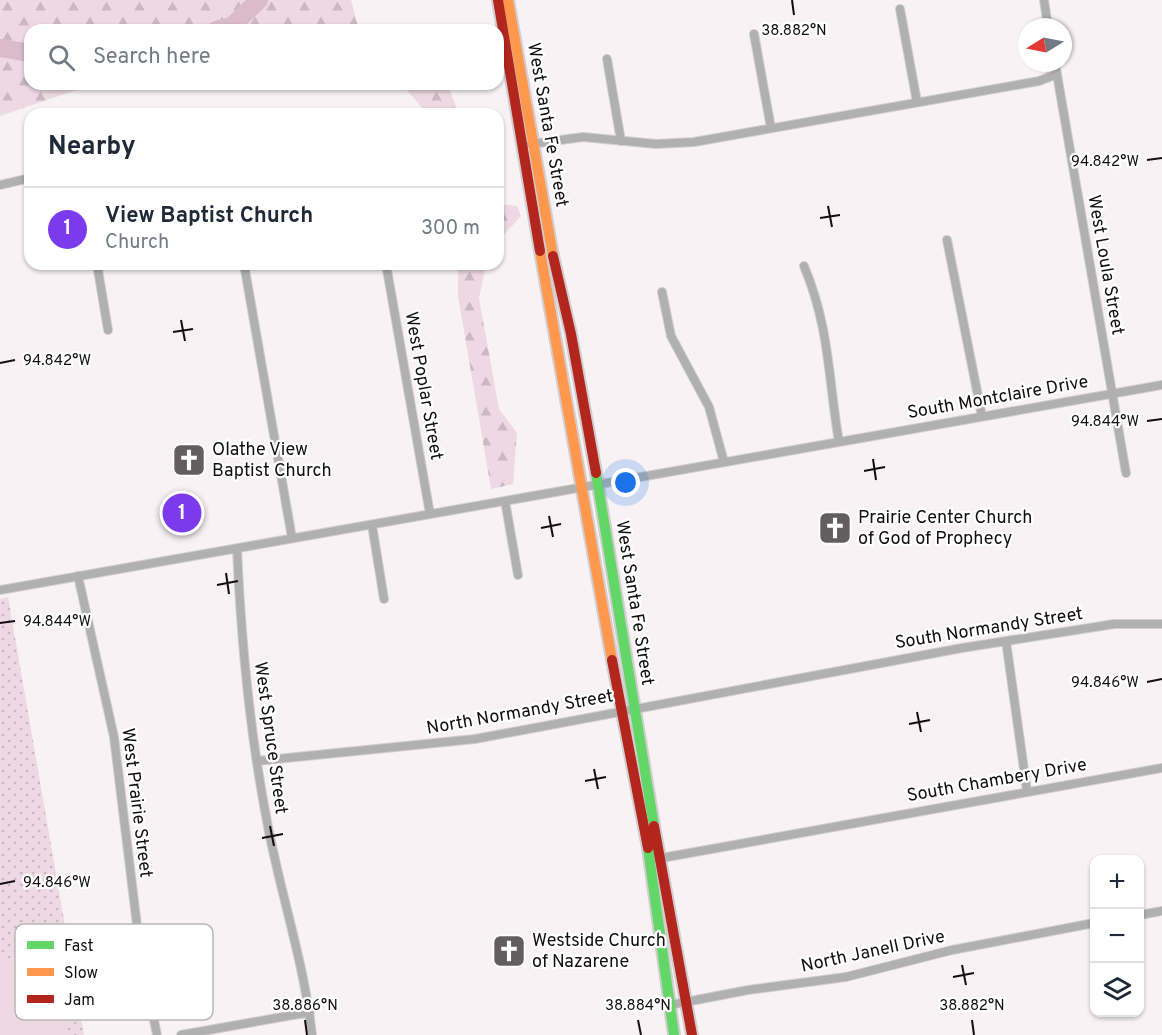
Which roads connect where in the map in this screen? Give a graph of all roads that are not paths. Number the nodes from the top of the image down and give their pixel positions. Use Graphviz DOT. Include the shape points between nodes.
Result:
graph roads {
  1 [pos="498,0"];
  2 [pos="508,0"];
  3 [pos="1044,0"];
  4 [pos="900,9"];
  5 [pos="1047,18"];
  6 [pos="503,24"];
  7 [pos="504,28"];
  8 [pos="754,34"];
  9 [pos="607,59"];
  10 [pos="1057,74"];
  11 [pos="917,102"];
  12 [pos="771,128"];
  13 [pos="621,141"];
  14 [pos="529,144"];
  15 [pos="24,179"];
  16 [pos="0,184"];
  17 [pos="947,240"];
  18 [pos="804,267"];
  19 [pos="98,270"];
  20 [pos="245,270"];
  21 [pos="387,270"];
  22 [pos="662,292"];
  23 [pos="108,330"];
  24 [pos="1162,385"];
  25 [pos="1113,393"];
  26 [pos="982,416"];
  27 [pos="839,442"];
  28 [pos="724,462"];
  29 [pos="1126,473"];
  30 [pos="597,485"];
  31 [pos="580,488"];
  32 [pos="505,501"];
  33 [pos="430,514"];
  34 [pos="372,525"];
  35 [pos="292,538"];
  36 [pos="237,548"];
  37 [pos="518,575"];
  38 [pos="78,576"];
  39 [pos="0,590"];
  40 [pos="384,599"];
  41 [pos="1162,624"];
  42 [pos="1006,641"];
  43 [pos="822,673"];
  44 [pos="628,709"];
  45 [pos="256,761"];
  46 [pos="1162,768"];
  47 [pos="1027,791"];
  48 [pos="655,859"];
  49 [pos="1162,911"];
  50 [pos="1144,914"];
  51 [pos="137,924"];
  52 [pos="1090,924"];
  53 [pos="686,1002"];
  54 [pos="670,1005"];
  55 [pos="310,1012"];
  56 [pos="154,1020"];
  57 [pos="157,1035"];
  58 [pos="181,1035"];
  59 [pos="312,1035"];
  60 [pos="674,1035"];
  61 [pos="692,1035"];
  1 -- 6 [label="street, West Santa Fe Street"];
  2 -- 14 [label="street, West Santa Fe Street"];
  3 -- 5 [label="street"];
  4 -- 11 [label="street"];
  7 -- 14 [label="street, West Santa Fe Street"];
  8 -- 12 [label="street"];
  9 -- 13 [label="street"];
  10 -- 11 [label="street" via="1039,81"];
  10 -- 25 [label="street, West Loula Street"];
  11 -- 12 [label="street"];
  12 -- 13 [label="street" via="674,144"];
  13 -- 14 [label="street" via="583,137"];
  14 -- 30 [label="street, West Santa Fe Street"];
  14 -- 31 [label="street, West Santa Fe Street"];
  15 -- 16 [label="street"];
  17 -- 26 [label="street"];
  18 -- 27 [label="street" via="827,339"];
  19 -- 23 [label="street"];
  20 -- 35 [label="street"];
  21 -- 33 [label="street, West Poplar Street"];
  22 -- 28 [label="street" via="671,336 709,406"];
  24 -- 25 [label="street, South Montclaire Drive"];
  25 -- 26 [label="street, South Montclaire Drive"];
  25 -- 29 [label="street, West Loula Street"];
  26 -- 27 [label="street, South Montclaire Drive"];
  27 -- 28 [label="street, South Montclaire Drive"];
  28 -- 30 [label="street, South Montclaire Drive"];
  30 -- 31 [label="street, South Montclaire Drive"];
  30 -- 44 [label="street, West Santa Fe Street"];
  31 -- 32 [label="street, South Montclaire Drive"];
  31 -- 44 [label="street, West Santa Fe Street"];
  32 -- 33 [label="street, South Montclaire Drive"];
  32 -- 37 [label="street"];
  33 -- 34 [label="street, South Montclaire Drive"];
  34 -- 35 [label="street, South Montclaire Drive"];
  34 -- 40 [label="street"];
  35 -- 36 [label="street, South Montclaire Drive"];
  36 -- 38 [label="street, South Montclaire Drive"];
  36 -- 45 [label="street, West Spruce Street" via="244,661"];
  38 -- 39 [label="street, South Montclaire Drive"];
  38 -- 51 [label="street, West Prairie Street" via="114,737"];
  41 -- 42 [label="street, South Normandy Street" via="1114,624"];
  42 -- 43 [label="street, South Normandy Street"];
  42 -- 47 [label="street"];
  43 -- 44 [label="street, North Normandy Street"];
  44 -- 45 [label="street, North Normandy Street" via="476,739"];
  44 -- 48 [label="street, West Santa Fe Street"];
  45 -- 55 [label="street, West Spruce Street"];
  46 -- 47 [label="street, South Chambery Drive"];
  47 -- 48 [label="street, South Chambery Drive"];
  48 -- 53 [label="street, West Santa Fe Street"];
  48 -- 54 [label="street, West Santa Fe Street"];
  49 -- 50 [label="street"];
  52 -- 53 [label="street, North Janell Drive" via="952,950 846,977"];
  53 -- 54 [label="street, North Janell Drive"];
  53 -- 61 [label="street, West Santa Fe Street"];
  54 -- 60 [label="street, West Santa Fe Street"];
  55 -- 58 [label="street"];
  55 -- 59 [label="street, West Spruce Street"];
  56 -- 57 [label="street, West Prairie Street"];
}
